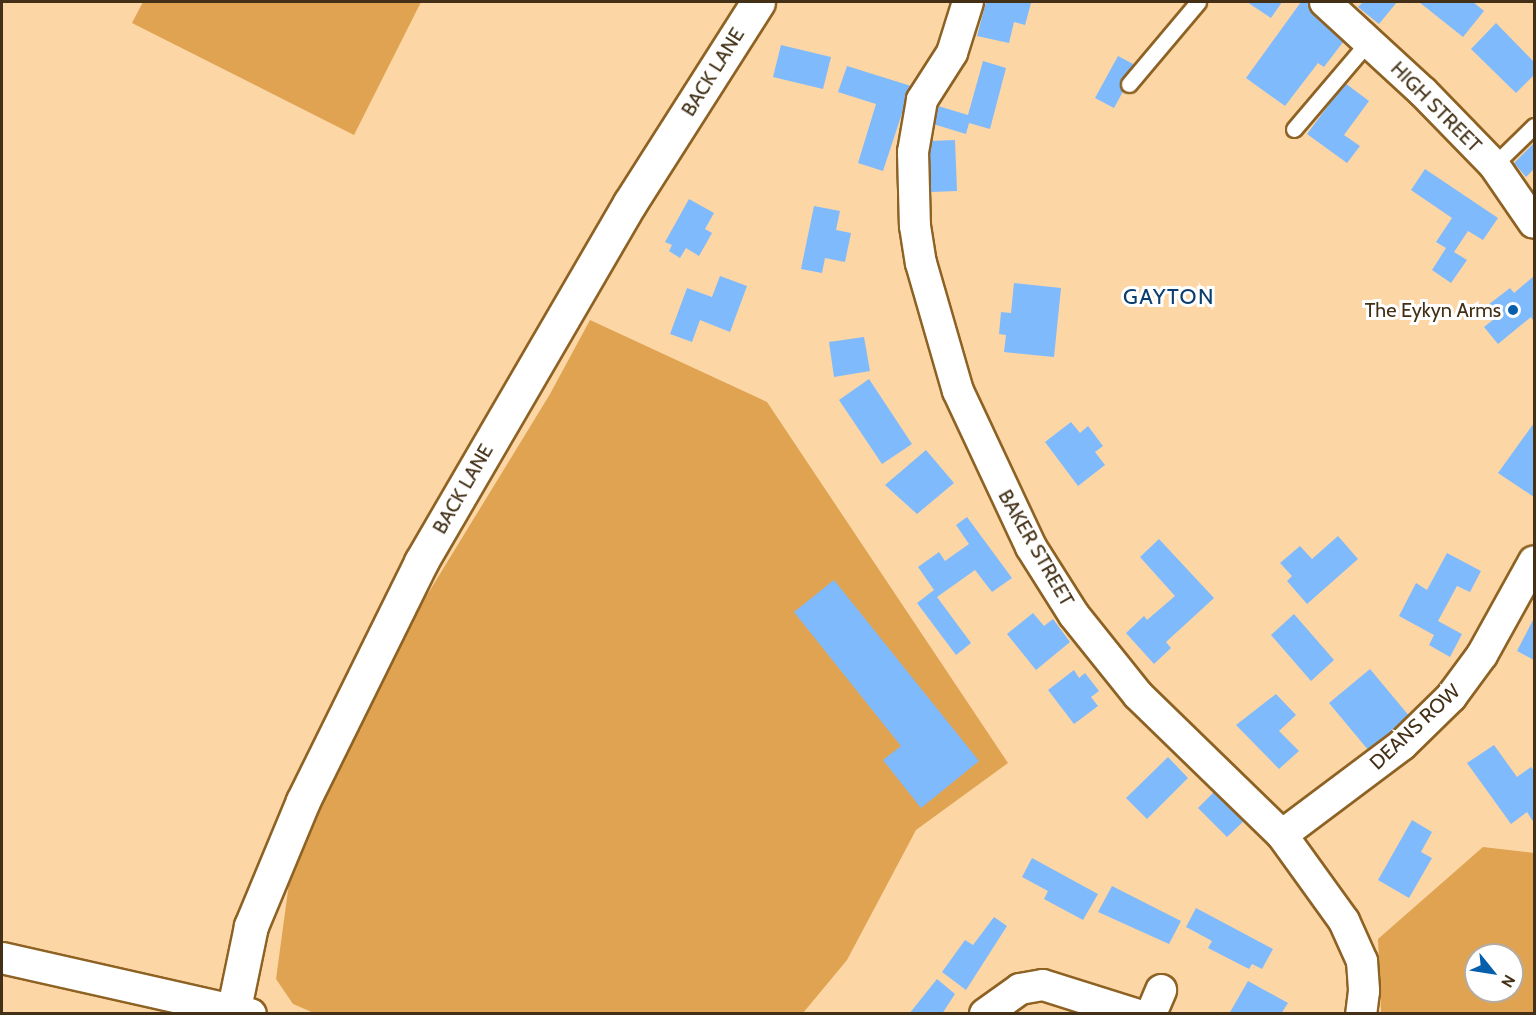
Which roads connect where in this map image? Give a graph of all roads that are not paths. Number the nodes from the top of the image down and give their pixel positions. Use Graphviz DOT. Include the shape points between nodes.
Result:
graph roads {
  1 [pos="758,2"];
  2 [pos="968,2"];
  3 [pos="1198,2"];
  4 [pos="1325,2"];
  5 [pos="1369,41"];
  6 [pos="1129,84"];
  7 [pos="1534,126"];
  8 [pos="1294,129"];
  9 [pos="1494,165"];
  10 [pos="1534,223"];
  11 [pos="1534,561"];
  12 [pos="1282,835"];
  13 [pos="2,958"];
  14 [pos="242,1011"];
  15 [pos="985,1014"];
  16 [pos="1135,1014"];
  17 [pos="1361,1014"];
  1 -- 14 [label="street, BACK LANE" via="630,203 421,562 303,801 251,926"];
  2 -- 12 [label="street, BAKER STREET" via="952,53 922,100 913,152 915,226 921,263 958,391 1031,547 1074,615 1138,695"];
  3 -- 6 [label="lane"];
  4 -- 5 [label="street, HIGH STREET"];
  5 -- 8 [label="lane"];
  5 -- 9 [label="street, HIGH STREET"];
  7 -- 9 [label="lane"];
  9 -- 10 [label="street, HIGH STREET"];
  11 -- 12 [label="street, DEANS ROW" via="1482,655 1451,697 1402,745"];
  12 -- 17 [label="street, BAKER STREET" via="1344,921 1356,946 1364,976"];
  13 -- 14 [label="street"];
  15 -- 16 [label="street" via="1020,989 1043,985"];
}
